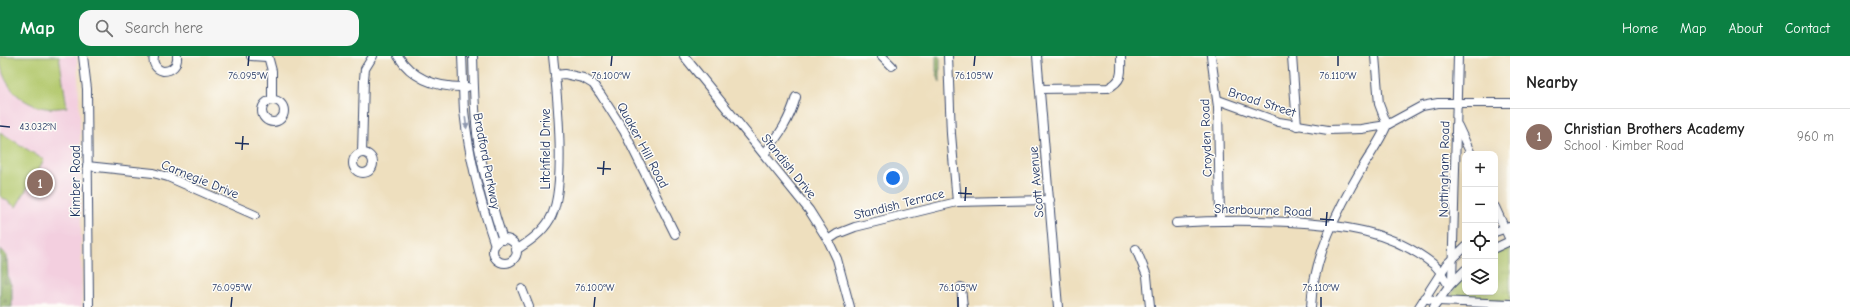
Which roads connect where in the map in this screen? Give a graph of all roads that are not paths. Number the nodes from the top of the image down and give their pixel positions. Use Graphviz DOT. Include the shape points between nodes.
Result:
graph roads {
  1 [pos="83,56"];
  2 [pos="154,56"];
  3 [pos="177,56"];
  4 [pos="251,56"];
  5 [pos="268,56"];
  6 [pos="373,56"];
  7 [pos="398,56"];
  8 [pos="462,56"];
  9 [pos="473,56"];
  10 [pos="553,56"];
  11 [pos="684,56"];
  12 [pos="882,56"];
  13 [pos="948,56"];
  14 [pos="1037,56"];
  15 [pos="1121,56"];
  16 [pos="1211,56"];
  17 [pos="1292,56"];
  18 [pos="1375,56"];
  19 [pos="1458,56"];
  20 [pos="892,66"];
  21 [pos="555,75"];
  22 [pos="474,86"];
  23 [pos="463,87"];
  24 [pos="1040,88"];
  25 [pos="796,97"];
  26 [pos="272,100"];
  27 [pos="1218,100"];
  28 [pos="1457,102"];
  29 [pos="1510,103"];
  30 [pos="1457,122"];
  31 [pos="1387,125"];
  32 [pos="1297,126"];
  33 [pos="1470,151"];
  34 [pos="362,153"];
  35 [pos="764,154"];
  36 [pos="87,166"];
  37 [pos="1050,200"];
  38 [pos="957,202"];
  39 [pos="1498,212"];
  40 [pos="255,215"];
  41 [pos="1220,219"];
  42 [pos="1176,223"];
  43 [pos="1333,225"];
  44 [pos="1507,228"];
  45 [pos="675,234"];
  46 [pos="503,240"];
  47 [pos="828,240"];
  48 [pos="1510,241"];
  49 [pos="495,245"];
  50 [pos="1498,247"];
  51 [pos="1136,249"];
  52 [pos="1462,249"];
  53 [pos="516,250"];
  54 [pos="1453,258"];
  55 [pos="1440,273"];
  56 [pos="1462,273"];
  57 [pos="1451,284"];
  58 [pos="961,287"];
  59 [pos="522,289"];
  60 [pos="1424,298"];
  61 [pos="1436,304"];
  62 [pos="1504,305"];
  63 [pos="89,307"];
  64 [pos="529,307"];
  65 [pos="850,307"];
  66 [pos="963,307"];
  67 [pos="1058,307"];
  68 [pos="1150,307"];
  69 [pos="1311,307"];
  70 [pos="1419,307"];
  1 -- 36 [label="street, Kimber Road" via="87,89"];
  2 -- 3 [label="street" via="154,64 163,71 174,67"];
  4 -- 5 [label="street"];
  5 -- 26 [label="street" via="272,71"];
  6 -- 34 [label="street" via="364,79"];
  7 -- 23 [label="street" via="408,69 431,84"];
  8 -- 23 [label="street, Bradford Parkway"];
  9 -- 22 [label="street, Bradford Parkway"];
  10 -- 21 [label="street, Litchfield Drive"];
  11 -- 35 [label="street, Standish Drive"];
  12 -- 20 [label="street"];
  13 -- 38 [label="street"];
  14 -- 24 [label="street, Scott Avenue"];
  15 -- 24 [label="street" via="1120,78 1117,84 1108,88"];
  16 -- 27 [label="street, Croyden Road"];
  17 -- 32 [label="street"];
  18 -- 31 [label="street" via="1379,104"];
  19 -- 28 [label="street, Nottingham Road"];
  21 -- 45 [label="street, Quaker Hill Road" via="565,74 583,78 593,84 624,131"];
  21 -- 53 [label="street, Litchfield Drive" via="559,184 556,204 550,218 536,236"];
  22 -- 23 [label="street"];
  22 -- 46 [label="street, Bradford Parkway" via="479,147"];
  23 -- 49 [label="street, Bradford Parkway, one-way" via="468,142 477,186"];
  24 -- 37 [label="street, Scott Avenue"];
  25 -- 35 [label="street" via="788,122"];
  27 -- 32 [label="street, Broad Street" via="1263,117"];
  27 -- 41 [label="street, Croyden Road"];
  28 -- 29 [label="street, Broad Street"];
  28 -- 30 [label="street, Nottingham Road"];
  28 -- 31 [label="street, Broad Street" via="1438,102 1422,106"];
  30 -- 33 [label="street"];
  30 -- 54 [label="street, Nottingham Road"];
  31 -- 32 [label="street, Broad Street" via="1349,130"];
  31 -- 43 [label="street" via="1348,192"];
  35 -- 47 [label="street, Standish Drive" via="809,210"];
  36 -- 40 [label="street, Carnegie Drive" via="168,177"];
  36 -- 63 [label="street, Kimber Road"];
  37 -- 38 [label="street, Standish Terrace"];
  37 -- 67 [label="street, Scott Avenue"];
  38 -- 47 [label="street, Standish Terrace" via="855,227"];
  39 -- 44 [label="street"];
  41 -- 42 [label="street, Sherbourne Road"];
  41 -- 43 [label="street, Sherbourne Road"];
  43 -- 55 [label="street, Sherbourne Road" via="1389,239 1433,264"];
  43 -- 69 [label="street" via="1314,278"];
  44 -- 48 [label="street"];
  46 -- 49 [label="street"];
  46 -- 53 [label="street" via="513,244"];
  47 -- 65 [label="street, Standish Drive" via="837,259"];
  48 -- 50 [label="street"];
  49 -- 53 [label="street, Bradford Parkway" via="493,254 496,260 502,263 514,259"];
  51 -- 68 [label="street" via="1147,276"];
  52 -- 54 [label="street"];
  54 -- 55 [label="street"];
  54 -- 57 [label="street, Nottingham Road"];
  55 -- 57 [label="street, Sherbourne Road"];
  55 -- 60 [label="street"];
  56 -- 57 [label="street"];
  57 -- 61 [label="street"];
  58 -- 66 [label="street"];
  59 -- 64 [label="street"];
  60 -- 61 [label="street"];
  60 -- 70 [label="street"];
  61 -- 62 [label="street"];
}
